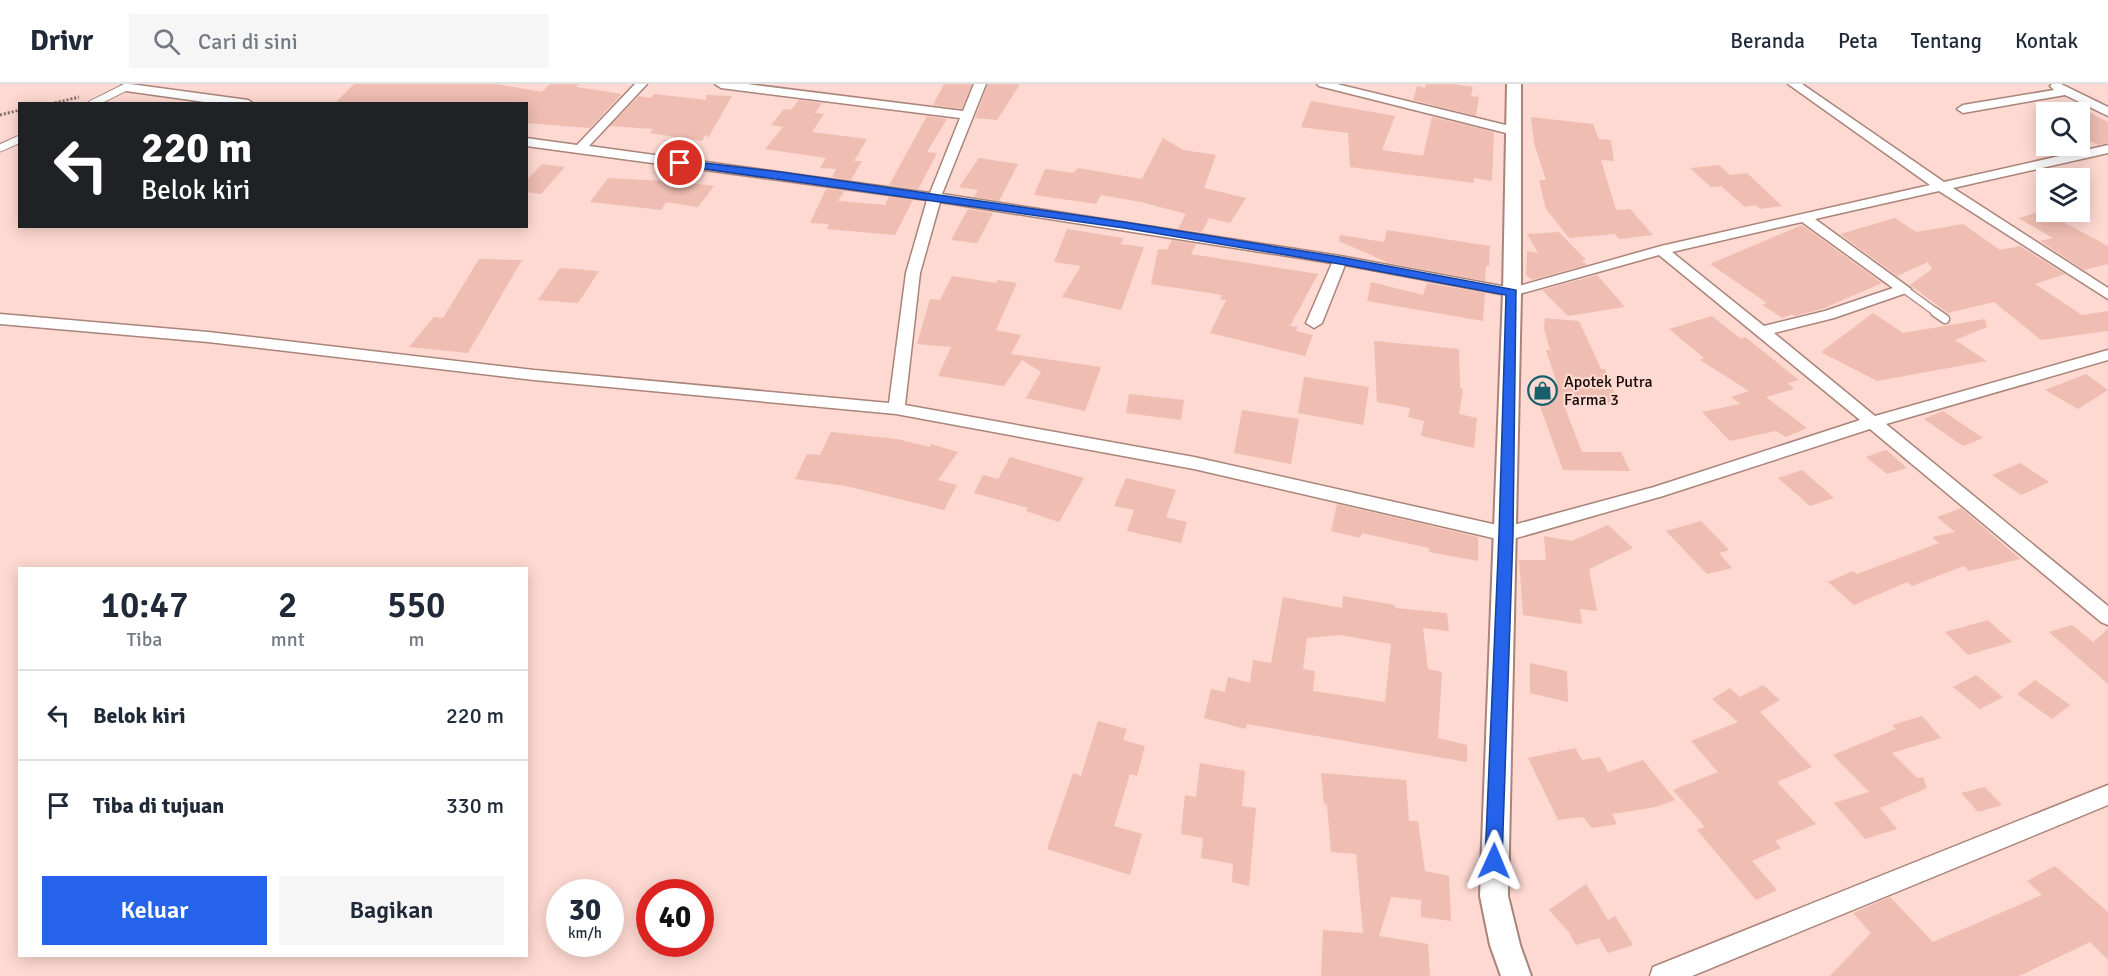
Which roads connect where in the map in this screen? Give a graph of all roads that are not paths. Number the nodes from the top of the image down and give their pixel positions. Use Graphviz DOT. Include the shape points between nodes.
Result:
graph roads {
  1 [pos="641,84"];
  2 [pos="721,84"];
  3 [pos="980,84"];
  4 [pos="1323,84"];
  5 [pos="1514,84"];
  6 [pos="1794,84"];
  7 [pos="2053,84"];
  8 [pos="126,87"];
  9 [pos="2067,91"];
  10 [pos="2108,101"];
  11 [pos="96,102"];
  12 [pos="234,102"];
  13 [pos="2093,104"];
  14 [pos="1963,109"];
  15 [pos="2108,112"];
  16 [pos="967,115"];
  17 [pos="1514,130"];
  18 [pos="18,140"];
  19 [pos="528,142"];
  20 [pos="0,148"];
  21 [pos="580,149"];
  22 [pos="2108,150"];
  23 [pos="1942,188"];
  24 [pos="934,198"];
  25 [pos="1806,219"];
  26 [pos="1661,250"];
  27 [pos="1340,260"];
  28 [pos="1904,289"];
  29 [pos="1512,292"];
  30 [pos="2108,295"];
  31 [pos="0,319"];
  32 [pos="1945,319"];
  33 [pos="1314,323"];
  34 [pos="1762,331"];
  35 [pos="2108,355"];
  36 [pos="896,409"];
  37 [pos="1870,423"];
  38 [pos="1506,534"];
  39 [pos="2108,617"];
  40 [pos="2108,795"];
  41 [pos="1516,976"];
  42 [pos="1662,976"];
  1 -- 21 [label="street"];
  2 -- 16 [label="street"];
  3 -- 16 [label="street"];
  4 -- 17 [label="street"];
  5 -- 17 [label="street"];
  6 -- 23 [label="street"];
  7 -- 9 [label="street"];
  8 -- 11 [label="lane"];
  8 -- 12 [label="street"];
  9 -- 13 [label="street"];
  9 -- 14 [label="street"];
  10 -- 13 [label="street"];
  13 -- 15 [label="street"];
  16 -- 24 [label="street"];
  17 -- 29 [label="street"];
  18 -- 20 [label="lane"];
  19 -- 21 [label="street"];
  21 -- 24 [label="street"];
  22 -- 23 [label="street"];
  23 -- 25 [label="street"];
  23 -- 30 [label="street"];
  24 -- 27 [label="street"];
  24 -- 36 [label="street" via="913,273"];
  25 -- 26 [label="street"];
  25 -- 28 [label="street"];
  26 -- 29 [label="street"];
  26 -- 34 [label="street"];
  27 -- 29 [label="street"];
  27 -- 33 [label="street"];
  28 -- 32 [label="lane"];
  28 -- 34 [label="street" via="1829,315"];
  29 -- 38 [label="street"];
  31 -- 36 [label="street"];
  34 -- 37 [label="street"];
  35 -- 37 [label="street"];
  36 -- 38 [label="street" via="1194,463"];
  37 -- 38 [label="street" via="1657,492"];
  37 -- 39 [label="street"];
  38 -- 41 [label="street" via="1494,896"];
  40 -- 42 [label="street"];
}
